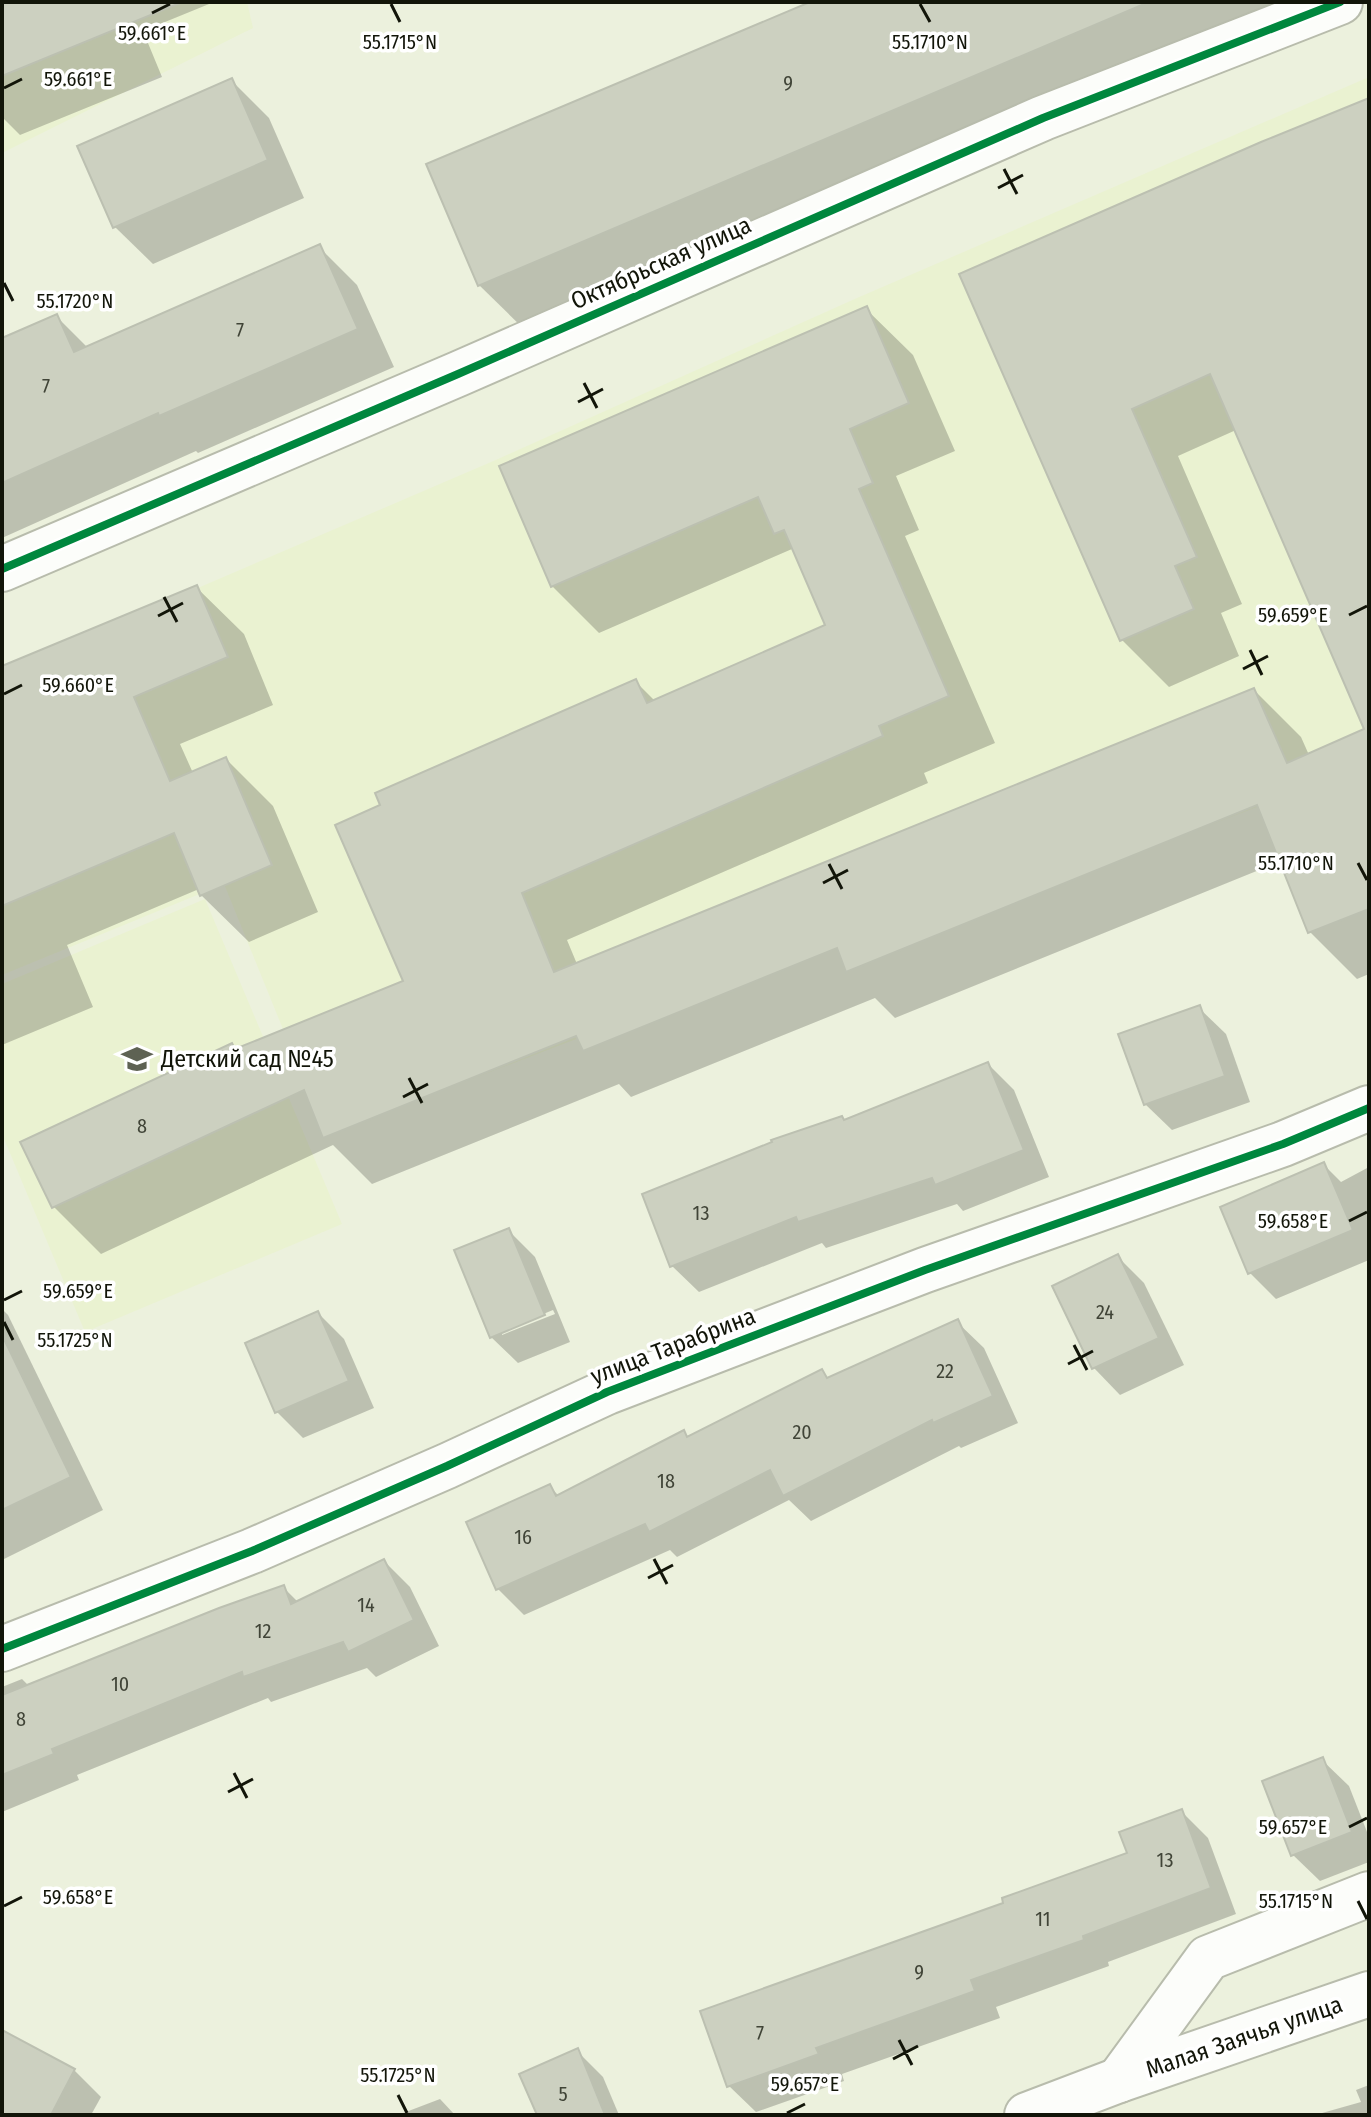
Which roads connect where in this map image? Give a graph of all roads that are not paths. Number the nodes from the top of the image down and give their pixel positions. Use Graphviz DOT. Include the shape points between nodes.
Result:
graph roads {
  1 [pos="1340,2"];
  2 [pos="2,569"];
  3 [pos="1369,1108"];
  4 [pos="2,1649"];
  5 [pos="1369,1894"];
  6 [pos="1369,1994"];
  7 [pos="1119,2080"];
  8 [pos="1027,2115"];
  1 -- 2 [label="street, Октябрьская улица" via="1043,118"];
  3 -- 4 [label="street, улица Тарабрина" via="607,1392 252,1551"];
  5 -- 7 [label="street, Малая Заячья улица" via="1208,1958"];
  6 -- 7 [label="street, Малая Заячья улица"];
  7 -- 8 [label="street, Малая Заячья улица"];
}
